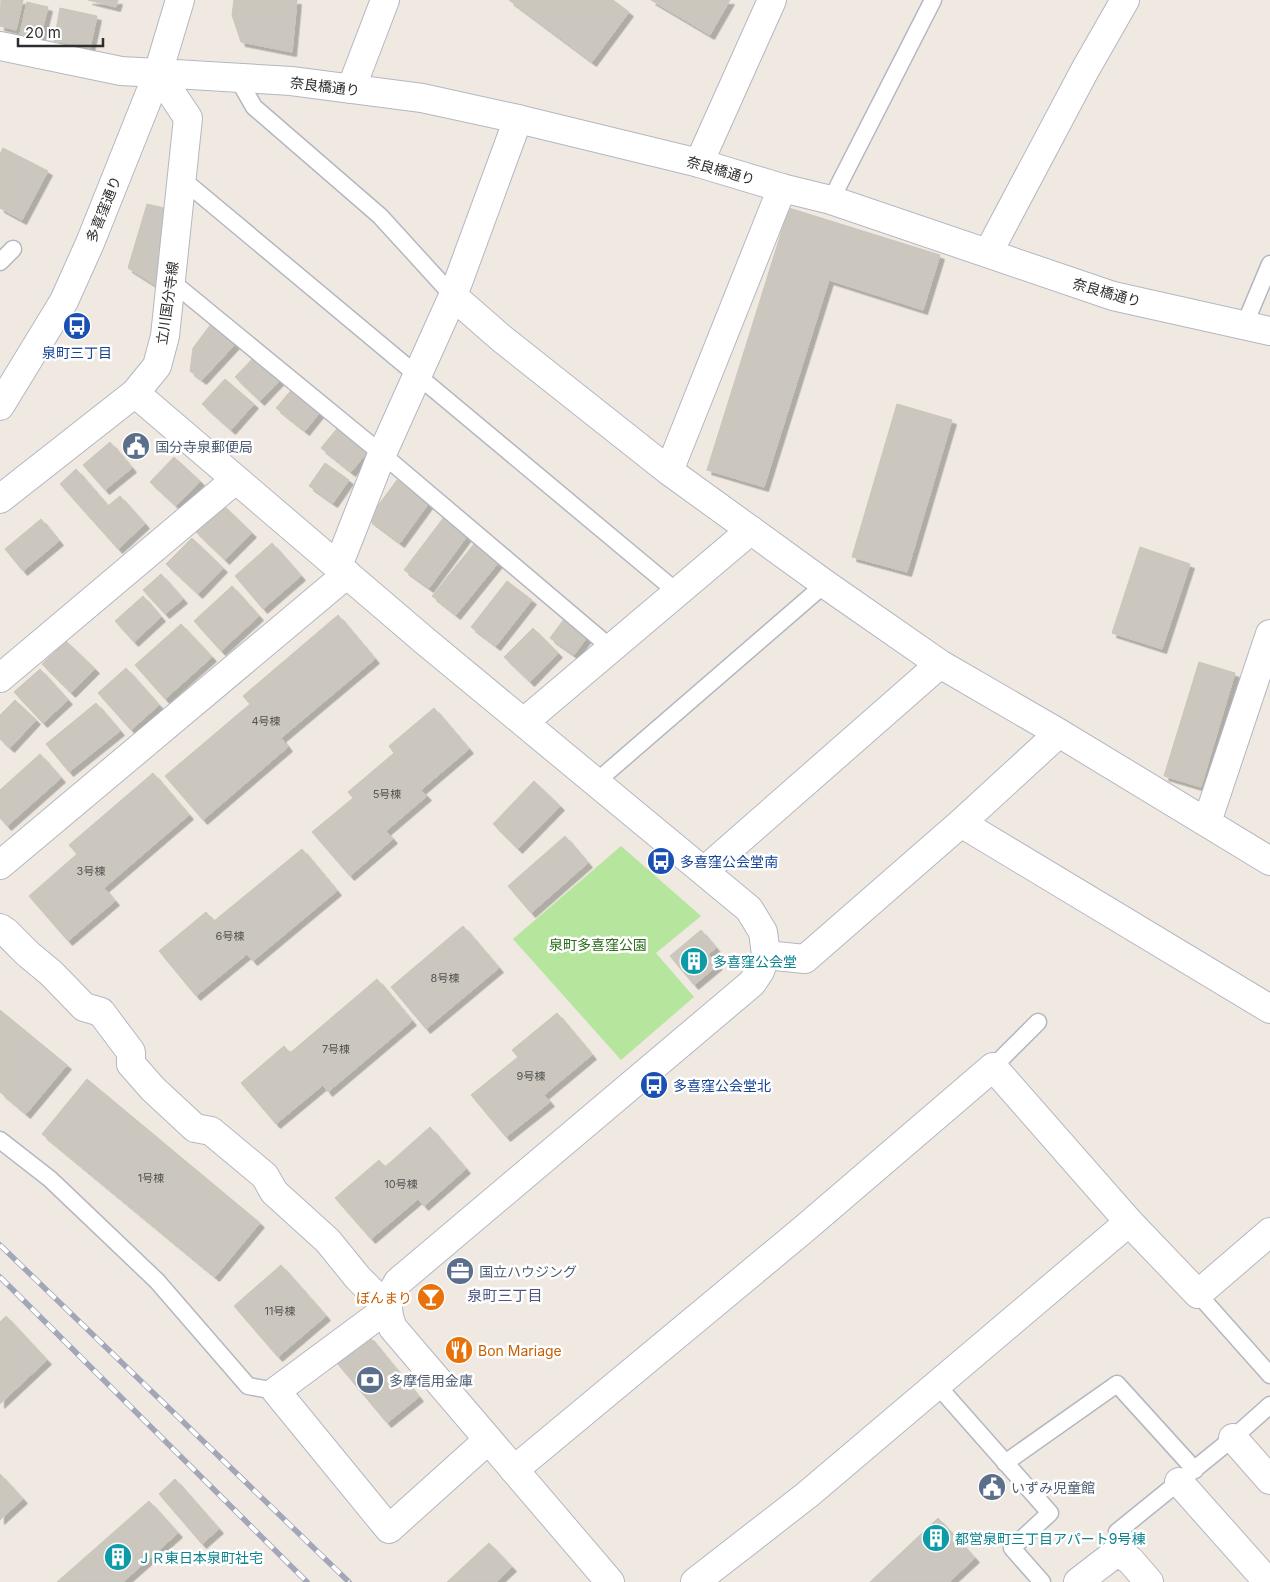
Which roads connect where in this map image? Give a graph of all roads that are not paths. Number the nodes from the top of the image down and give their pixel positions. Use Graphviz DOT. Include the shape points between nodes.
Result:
graph roads {
  1 [pos="180,0"];
  2 [pos="385,0"];
  3 [pos="772,0"];
  4 [pos="933,0"];
  5 [pos="1125,0"];
  6 [pos="0,46"];
  7 [pos="158,73"];
  8 [pos="238,79"];
  9 [pos="351,89"];
  10 [pos="518,119"];
  11 [pos="699,163"];
  12 [pos="182,179"];
  13 [pos="782,188"];
  14 [pos="831,200"];
  15 [pos="13,249"];
  16 [pos="988,253"];
  17 [pos="0,262"];
  18 [pos="1270,264"];
  19 [pos="171,281"];
  20 [pos="454,296"];
  21 [pos="1257,329"];
  22 [pos="417,375"];
  23 [pos="135,393"];
  24 [pos="0,406"];
  25 [pos="382,454"];
  26 [pos="669,471"];
  27 [pos="235,480"];
  28 [pos="0,499"];
  29 [pos="750,530"];
  30 [pos="343,570"];
  31 [pos="825,584"];
  32 [pos="677,592"];
  33 [pos="1270,634"];
  34 [pos="611,648"];
  35 [pos="940,664"];
  36 [pos="0,678"];
  37 [pos="524,722"];
  38 [pos="1059,733"];
  39 [pos="596,782"];
  40 [pos="1207,822"];
  41 [pos="961,823"];
  42 [pos="1270,861"];
  43 [pos="0,865"];
  44 [pos="704,871"];
  45 [pos="0,928"];
  46 [pos="766,955"];
  47 [pos="1270,1009"];
  48 [pos="1038,1022"];
  49 [pos="993,1067"];
  50 [pos="0,1140"];
  51 [pos="1129,1222"];
  52 [pos="1270,1232"];
  53 [pos="1198,1294"];
  54 [pos="388,1308"];
  55 [pos="1270,1375"];
  56 [pos="937,1385"];
  57 [pos="276,1391"];
  58 [pos="1270,1405"];
  59 [pos="1233,1438"];
  60 [pos="488,1440"];
  61 [pos="1006,1463"];
  62 [pos="514,1470"];
  63 [pos="1187,1476"];
  64 [pos="1270,1480"];
  65 [pos="1117,1552"];
  66 [pos="610,1582"];
  67 [pos="695,1582"];
  68 [pos="1042,1582"];
  69 [pos="1078,1582"];
  70 [pos="1149,1582"];
  71 [pos="1268,1582"];
  1 -- 7 [label="street, 多喜窪通り"];
  2 -- 9 [label="street"];
  3 -- 11 [label="street"];
  4 -- 14 [label="lane"];
  5 -- 16 [label="street"];
  6 -- 7 [label="street, 奈良橋通り" via="121,71"];
  7 -- 8 [label="street, 奈良橋通り"];
  7 -- 12 [label="street, 立川国分寺線" via="188,118"];
  7 -- 24 [label="street, 多喜窪通り" via="64,301"];
  8 -- 9 [label="street, 奈良橋通り" via="291,81"];
  8 -- 20 [label="lane" via="254,107 380,216"];
  9 -- 10 [label="street, 奈良橋通り" via="422,98"];
  10 -- 11 [label="street, 奈良橋通り"];
  10 -- 20 [label="street"];
  11 -- 13 [label="street, 奈良橋通り"];
  12 -- 19 [label="street, 立川国分寺線"];
  12 -- 22 [label="lane"];
  13 -- 14 [label="street, 奈良橋通り"];
  13 -- 26 [label="street"];
  14 -- 16 [label="street, 奈良橋通り"];
  15 -- 17 [label="lane"];
  16 -- 21 [label="street, 奈良橋通り" via="1112,296"];
  18 -- 21 [label="lane"];
  19 -- 23 [label="street, 立川国分寺線" via="165,336 157,366"];
  19 -- 25 [label="lane"];
  20 -- 22 [label="street"];
  20 -- 26 [label="street" via="501,338"];
  22 -- 25 [label="street"];
  22 -- 32 [label="lane"];
  23 -- 27 [label="street"];
  23 -- 28 [label="street, 立川国分寺線"];
  25 -- 30 [label="street"];
  25 -- 34 [label="lane"];
  26 -- 29 [label="street"];
  27 -- 30 [label="street"];
  27 -- 36 [label="street"];
  29 -- 31 [label="street"];
  29 -- 32 [label="street"];
  30 -- 37 [label="street"];
  30 -- 43 [label="street"];
  31 -- 35 [label="street"];
  31 -- 39 [label="lane"];
  32 -- 34 [label="street"];
  33 -- 40 [label="street"];
  34 -- 37 [label="street"];
  35 -- 38 [label="street"];
  35 -- 44 [label="street"];
  37 -- 39 [label="street"];
  38 -- 40 [label="street"];
  38 -- 41 [label="street"];
  39 -- 44 [label="street"];
  40 -- 42 [label="street"];
  41 -- 46 [label="street" via="805,959"];
  41 -- 47 [label="street"];
  44 -- 46 [label="street" via="749,909 763,932"];
  45 -- 54 [label="street" via="84,1007 101,1012 132,1052 131,1064 153,1088 196,1128 211,1131 265,1176 274,1192 328,1241"];
  46 -- 54 [label="street" via="752,983 398,1282 390,1295"];
  48 -- 49 [label="lane"];
  49 -- 51 [label="street"];
  49 -- 62 [label="street"];
  50 -- 57 [label="lane" via="50,1179 157,1281 248,1386"];
  51 -- 53 [label="street"];
  51 -- 56 [label="street"];
  52 -- 53 [label="street"];
  53 -- 55 [label="lane"];
  54 -- 57 [label="street"];
  54 -- 60 [label="street" via="387,1315 393,1328"];
  56 -- 61 [label="lane"];
  56 -- 67 [label="street"];
  57 -- 60 [label="street" via="389,1529"];
  58 -- 59 [label="lane"];
  59 -- 63 [label="lane"];
  59 -- 64 [label="street"];
  60 -- 62 [label="street"];
  61 -- 63 [label="lane" via="1117,1384"];
  61 -- 68 [label="lane" via="1050,1513 1012,1548"];
  62 -- 66 [label="street"];
  63 -- 65 [label="lane" via="1117,1532"];
  63 -- 71 [label="street"];
  65 -- 69 [label="street"];
  65 -- 70 [label="street" via="1130,1560"];
}
